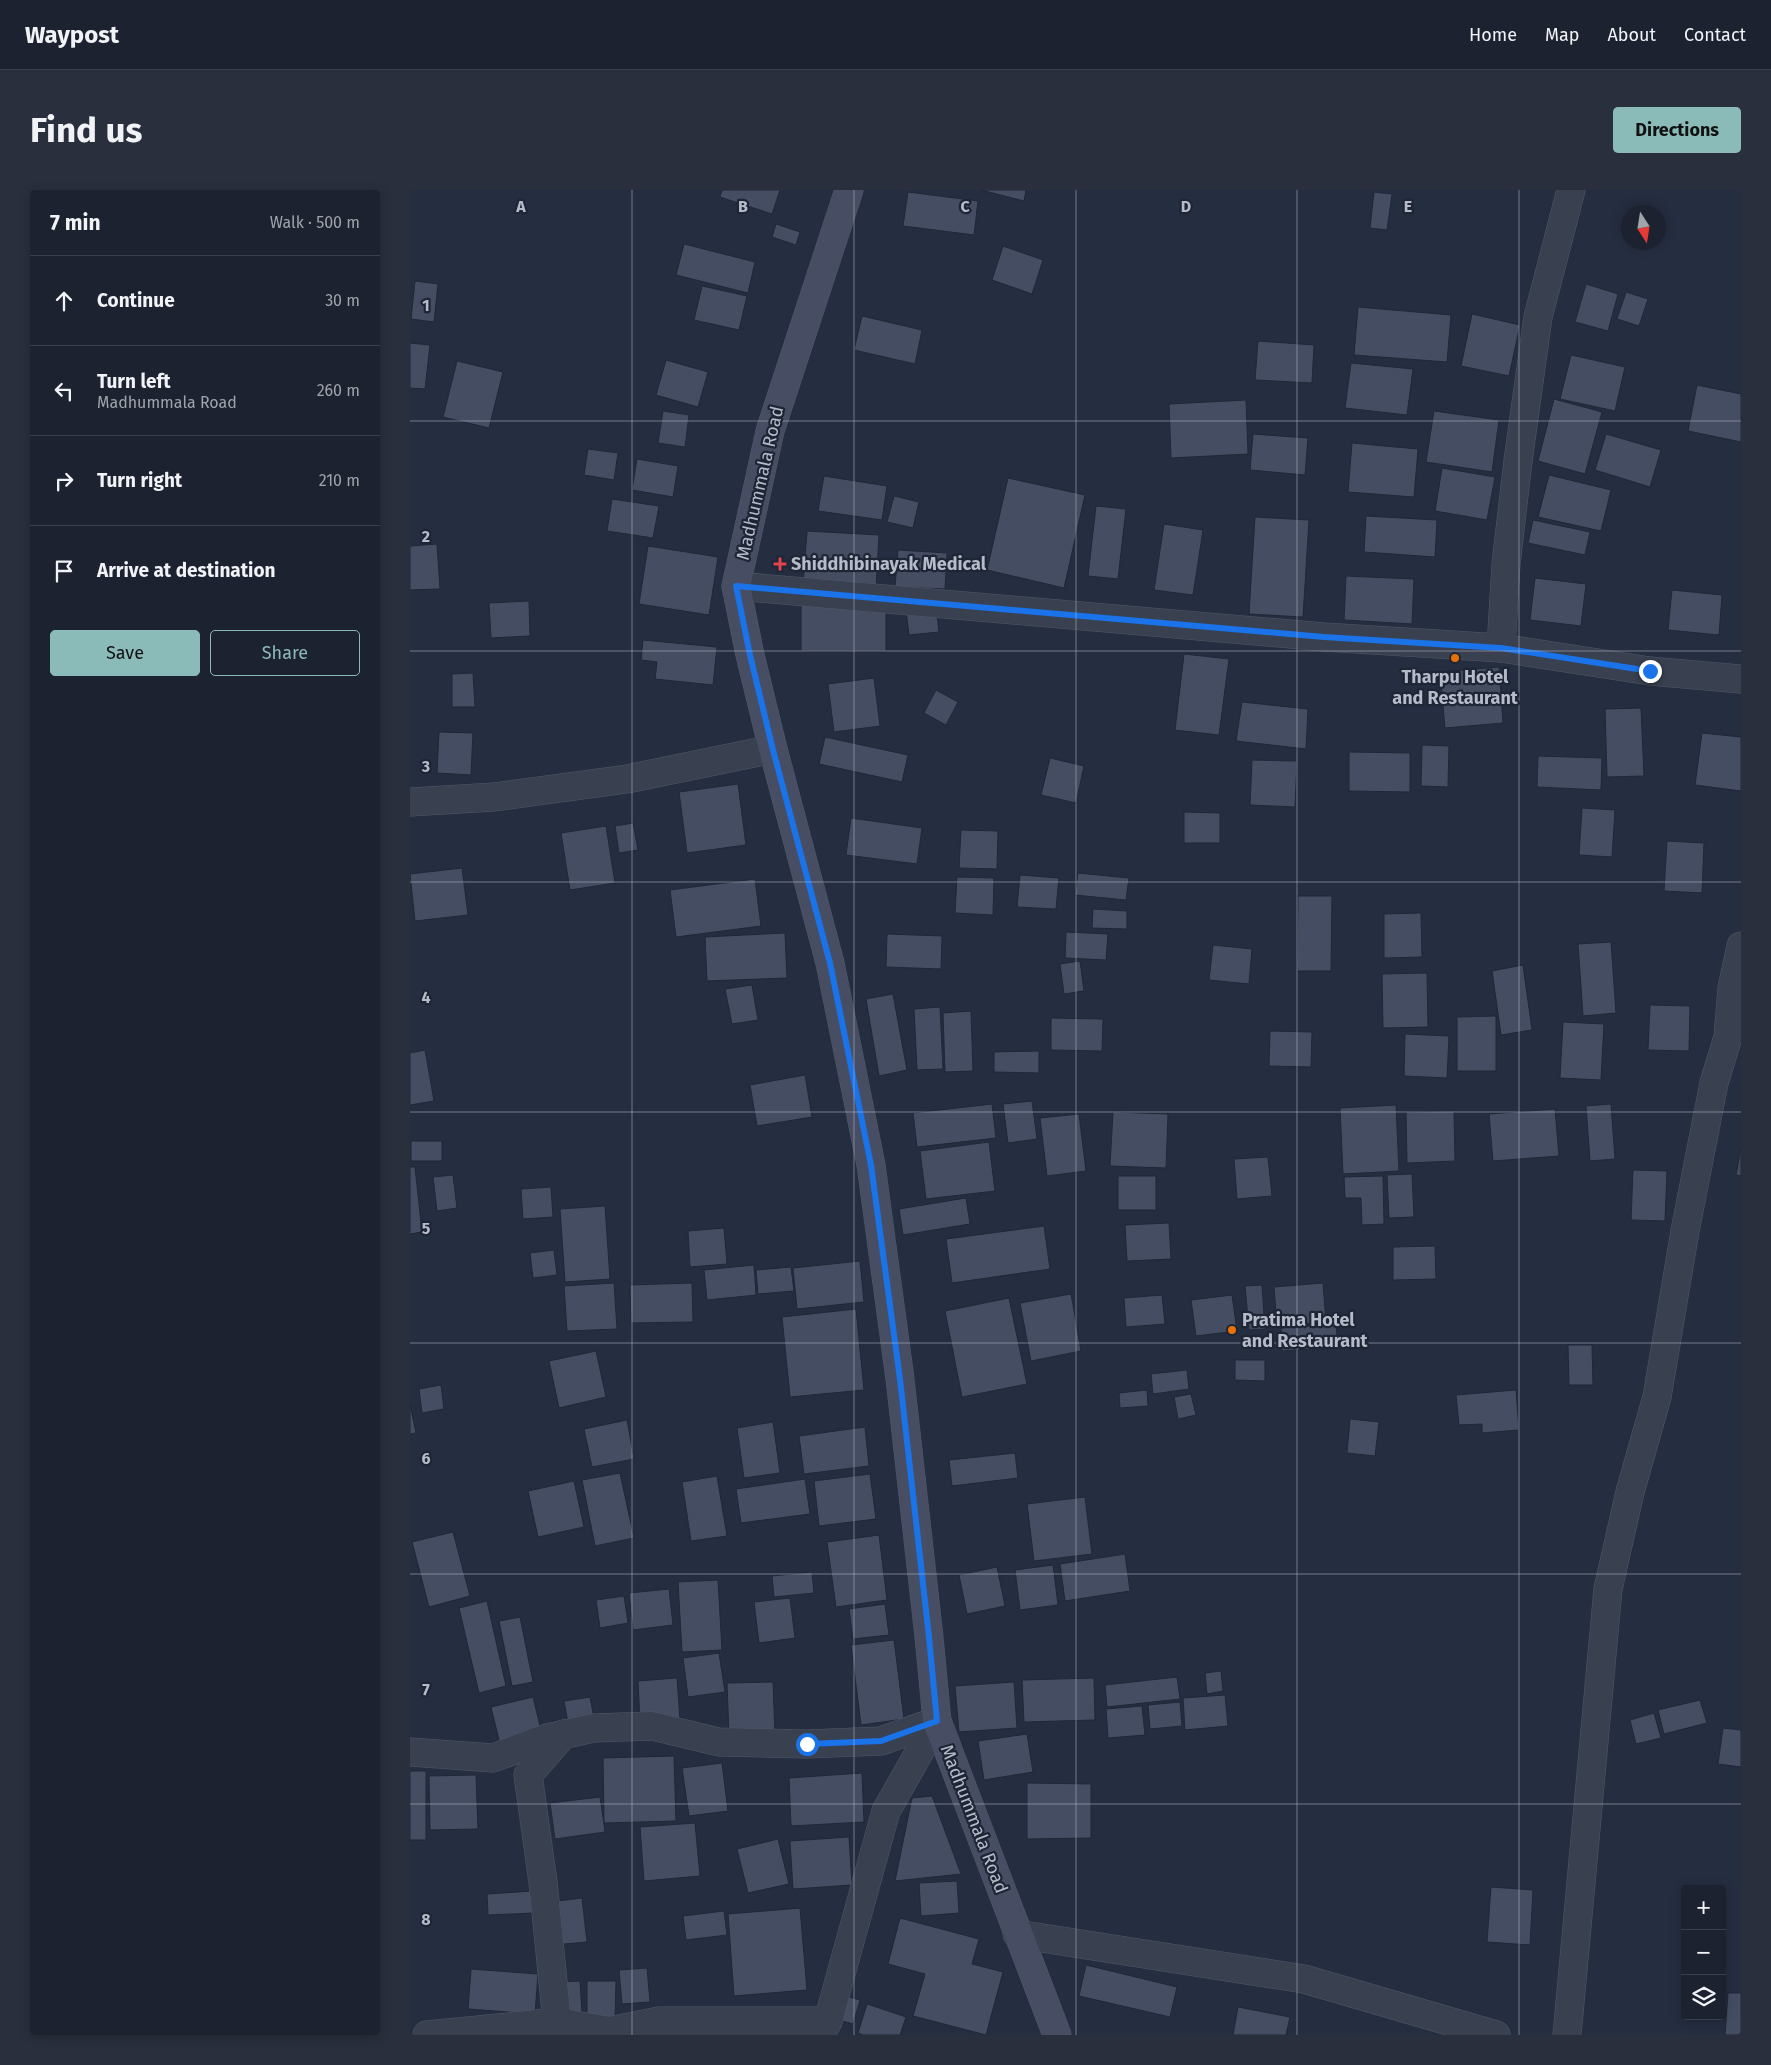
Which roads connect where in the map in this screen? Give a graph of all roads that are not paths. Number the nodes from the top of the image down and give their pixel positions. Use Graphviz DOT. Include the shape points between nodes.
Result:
graph roads {
  1 [pos="849,190"];
  2 [pos="1571,190"];
  3 [pos="736,586"];
  4 [pos="1501,648"];
  5 [pos="1741,679"];
  6 [pos="773,750"];
  7 [pos="410,802"];
  8 [pos="1741,946"];
  9 [pos="937,1721"];
  10 [pos="564,1734"];
  11 [pos="410,1752"];
  12 [pos="1018,1934"];
  13 [pos="557,2022"];
  14 [pos="825,2028"];
  15 [pos="427,2035"];
  16 [pos="1058,2035"];
  17 [pos="1496,2035"];
  18 [pos="1567,2035"];
  1 -- 3 [label="street, Madhummala Road" via="770,431"];
  2 -- 4 [label="street" via="1538,317 1507,554"];
  3 -- 4 [label="street" via="1324,637"];
  3 -- 6 [label="street, Madhummala Road"];
  4 -- 5 [label="street" via="1650,671"];
  6 -- 7 [label="street" via="627,779 494,797"];
  6 -- 9 [label="street, Madhummala Road" via="830,963 871,1165 900,1379"];
  8 -- 18 [label="street" via="1732,988 1728,1037 1714,1083 1657,1397 1630,1492 1608,1588"];
  9 -- 10 [label="street" via="881,1741 807,1744 719,1742 652,1726 594,1728"];
  9 -- 12 [label="street, Madhummala Road"];
  9 -- 14 [label="street" via="886,1811"];
  10 -- 11 [label="street" via="494,1758"];
  10 -- 13 [label="street" via="528,1775 544,1882"];
  12 -- 16 [label="street, Madhummala Road"];
  12 -- 17 [label="street" via="1304,1979"];
  13 -- 14 [label="street" via="610,2032 660,2021"];
  13 -- 15 [label="street"];
}
